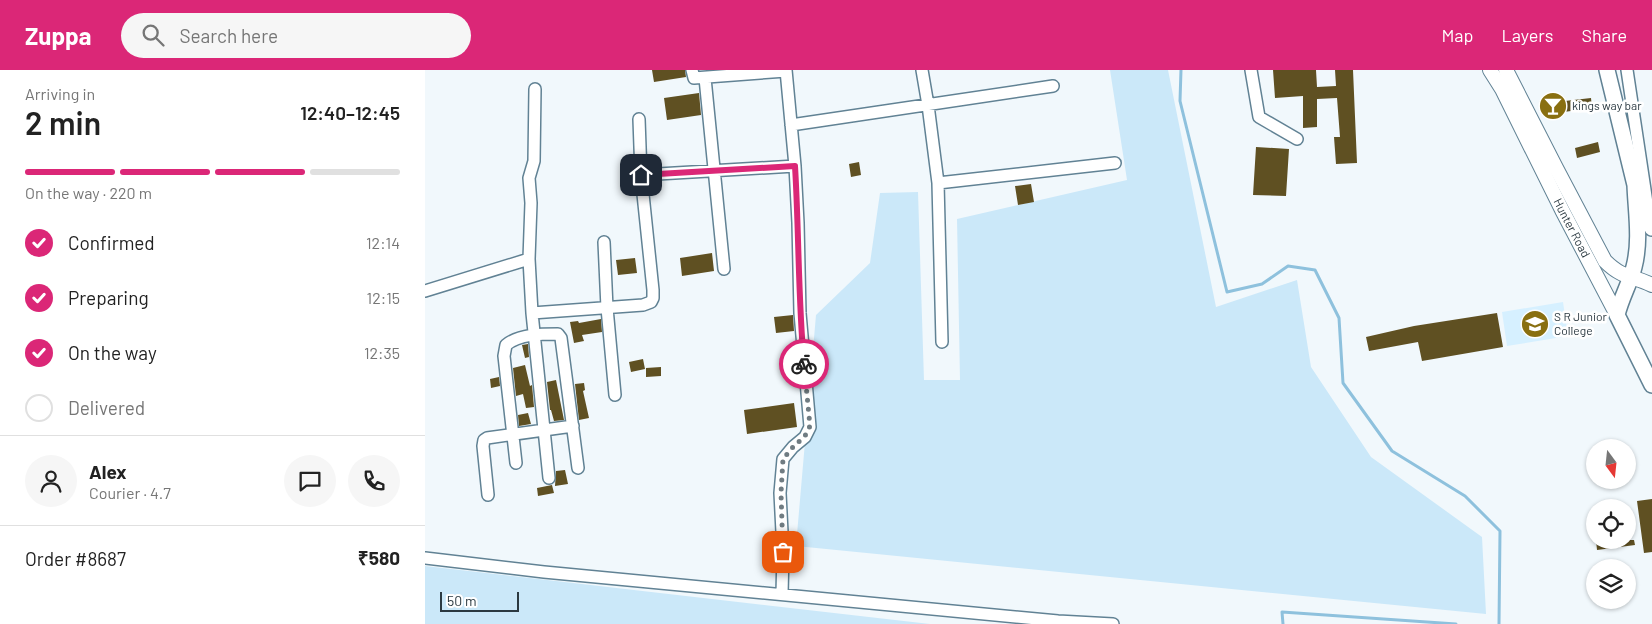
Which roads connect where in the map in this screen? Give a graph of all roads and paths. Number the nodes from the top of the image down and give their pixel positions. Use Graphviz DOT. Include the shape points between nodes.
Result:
graph roads {
  1 [pos="692,70"];
  2 [pos="922,70"];
  3 [pos="1251,70"];
  4 [pos="1490,70"];
  5 [pos="1506,70"];
  6 [pos="1607,70"];
  7 [pos="1627,70"];
  8 [pos="786,71"];
  9 [pos="705,78"];
  10 [pos="1053,86"];
  11 [pos="535,89"];
  12 [pos="928,104"];
  13 [pos="639,119"];
  14 [pos="791,125"];
  15 [pos="1297,140"];
  16 [pos="1115,163"];
  17 [pos="795,166"];
  18 [pos="714,170"];
  19 [pos="641,175"];
  20 [pos="938,183"];
  21 [pos="1635,185"];
  22 [pos="1650,221"];
  23 [pos="603,242"];
  24 [pos="529,259"];
  25 [pos="724,269"];
  26 [pos="1631,278"];
  27 [pos="1652,285"];
  28 [pos="425,290"];
  29 [pos="607,308"];
  30 [pos="532,314"];
  31 [pos="1617,315"];
  32 [pos="534,335"];
  33 [pos="942,342"];
  34 [pos="1651,381"];
  35 [pos="615,395"];
  36 [pos="573,426"];
  37 [pos="544,430"];
  38 [pos="514,434"];
  39 [pos="516,463"];
  40 [pos="578,468"];
  41 [pos="549,478"];
  42 [pos="488,495"];
  43 [pos="425,558"];
  44 [pos="782,594"];
  45 [pos="1113,624"];
  1 -- 9 [label="street" via="694,78"];
  2 -- 12 [label="street"];
  3 -- 15 [label="street" via="1259,117"];
  4 -- 31 [label="street, Hunter Road"];
  5 -- 26 [label="street, Hunter Road" via="1605,261"];
  6 -- 21 [label="main road"];
  7 -- 22 [label="street"];
  8 -- 9 [label="street"];
  8 -- 14 [label="street"];
  9 -- 18 [label="street"];
  10 -- 12 [label="street"];
  11 -- 24 [label="street" via="534,161 529,178"];
  12 -- 14 [label="street"];
  12 -- 20 [label="street"];
  13 -- 19 [label="street"];
  14 -- 17 [label="street"];
  16 -- 20 [label="street"];
  17 -- 18 [label="street"];
  17 -- 44 [label="street" via="800,313 810,426 783,459"];
  18 -- 19 [label="street"];
  18 -- 25 [label="street"];
  19 -- 29 [label="street" via="653,298 643,305"];
  20 -- 33 [label="street"];
  21 -- 22 [label="main road"];
  21 -- 26 [label="main road" via="1637,247"];
  23 -- 29 [label="street"];
  24 -- 28 [label="street"];
  24 -- 30 [label="street"];
  26 -- 27 [label="street, Hunter Road"];
  26 -- 31 [label="main road"];
  29 -- 30 [label="street"];
  29 -- 35 [label="street"];
  30 -- 32 [label="street"];
  31 -- 34 [label="main road, Hunter Road"];
  32 -- 36 [label="street" via="560,336"];
  32 -- 37 [label="street"];
  32 -- 38 [label="street" via="506,345 504,356"];
  36 -- 37 [label="street"];
  36 -- 40 [label="street"];
  37 -- 38 [label="street"];
  37 -- 41 [label="street"];
  38 -- 39 [label="street"];
  38 -- 42 [label="street" via="484,440"];
  43 -- 44 [label="street"];
  44 -- 45 [label="street"];
}
